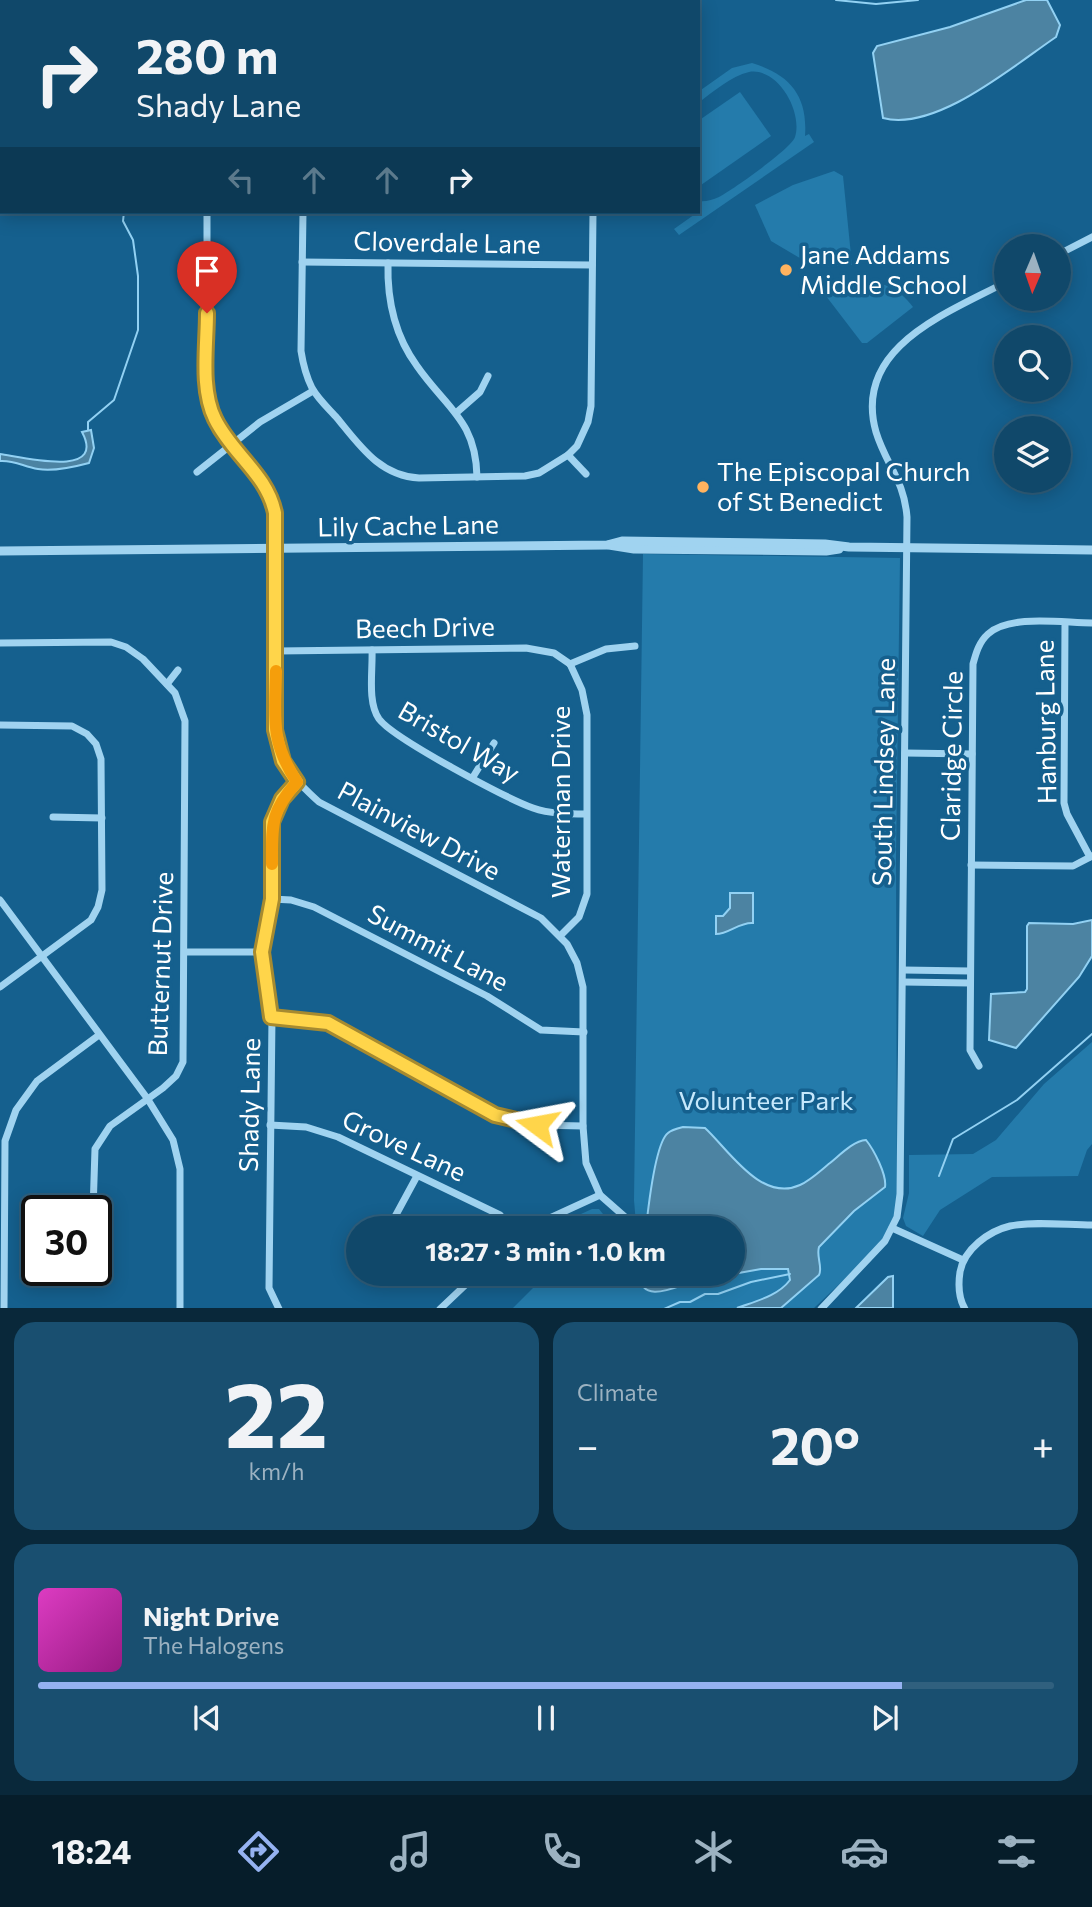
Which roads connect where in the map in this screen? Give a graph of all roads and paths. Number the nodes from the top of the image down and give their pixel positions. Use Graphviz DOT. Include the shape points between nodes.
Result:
graph roads {
  1 [pos="207,214"];
  2 [pos="303,214"];
  3 [pos="593,214"];
  4 [pos="1092,236"];
  5 [pos="1071,247"];
  6 [pos="302,262"];
  7 [pos="388,263"];
  8 [pos="592,265"];
  9 [pos="994,288"];
  10 [pos="488,376"];
  11 [pos="313,391"];
  12 [pos="456,413"];
  13 [pos="232,443"];
  14 [pos="568,455"];
  15 [pos="385,469"];
  16 [pos="197,472"];
  17 [pos="586,474"];
  18 [pos="379,477"];
  19 [pos="477,477"];
  20 [pos="276,548"];
  21 [pos="906,548"];
  22 [pos="1092,550"];
  23 [pos="0,551"];
  24 [pos="1065,622"];
  25 [pos="1092,623"];
  26 [pos="0,643"];
  27 [pos="635,646"];
  28 [pos="372,650"];
  29 [pos="277,651"];
  30 [pos="570,664"];
  31 [pos="178,670"];
  32 [pos="167,684"];
  33 [pos="0,725"];
  34 [pos="98,729"];
  35 [pos="90,738"];
  36 [pos="494,743"];
  37 [pos="905,753"];
  38 [pos="972,754"];
  39 [pos="472,777"];
  40 [pos="297,782"];
  41 [pos="586,814"];
  42 [pos="53,817"];
  43 [pos="102,818"];
  44 [pos="1091,857"];
  45 [pos="971,865"];
  46 [pos="272,899"];
  47 [pos="0,900"];
  48 [pos="561,935"];
  49 [pos="185,952"];
  50 [pos="262,952"];
  51 [pos="43,957"];
  52 [pos="903,970"];
  53 [pos="970,971"];
  54 [pos="902,982"];
  55 [pos="970,983"];
  56 [pos="0,987"];
  57 [pos="271,1017"];
  58 [pos="583,1032"];
  59 [pos="99,1035"];
  60 [pos="979,1066"];
  61 [pos="147,1098"];
  62 [pos="271,1125"];
  63 [pos="583,1126"];
  64 [pos="417,1176"];
  65 [pos="93,1195"];
  66 [pos="600,1195"];
  67 [pos="395,1216"];
  68 [pos="501,1216"];
  69 [pos="554,1216"];
  70 [pos="624,1216"];
  71 [pos="1092,1225"];
  72 [pos="892,1228"];
  73 [pos="2,1254"];
  74 [pos="963,1260"];
  75 [pos="464,1286"];
  76 [pos="4,1308"];
  77 [pos="180,1308"];
  78 [pos="279,1308"];
  79 [pos="440,1308"];
  80 [pos="821,1308"];
  81 [pos="965,1308"];
  1 -- 13 [label="street, Plainview Drive" via="207,389 215,420"];
  2 -- 6 [label="street"];
  3 -- 8 [label="street"];
  4 -- 5 [label="street"];
  6 -- 7 [label="street, Cloverdale Lane"];
  6 -- 11 [label="street" via="301,351"];
  7 -- 8 [label="street, Cloverdale Lane"];
  7 -- 12 [label="street" via="389,296 400,334 416,366"];
  8 -- 14 [label="street" via="591,406 577,446"];
  9 -- 21 [label="street, South Lindsey Lane" via="915,331 895,349 878,380 873,402 876,431 903,492"];
  10 -- 12 [label="street" via="480,392"];
  11 -- 13 [label="street"];
  11 -- 15 [label="street"];
  12 -- 19 [label="street" via="473,444"];
  13 -- 16 [label="street"];
  13 -- 20 [label="street, Plainview Drive" via="272,499"];
  14 -- 17 [label="street"];
  14 -- 19 [label="street" via="533,475"];
  15 -- 18 [label="street"];
  15 -- 19 [label="street" via="414,478"];
  20 -- 21 [label="street, Lily Cache Lane"];
  20 -- 23 [label="street, Lily Cache Lane"];
  20 -- 29 [label="street, Plainview Drive"];
  21 -- 22 [label="street, Lily Cache Lane"];
  21 -- 37 [label="street, South Lindsey Lane"];
  24 -- 25 [label="street, Claridge Circle"];
  24 -- 38 [label="street, Claridge Circle" via="1016,622 986,635 973,664"];
  24 -- 44 [label="street, Hanburg Lane" via="1064,803"];
  26 -- 32 [label="street, Butternut Drive" via="111,642 127,647"];
  27 -- 30 [label="street" via="606,649"];
  28 -- 29 [label="street, Beech Drive"];
  28 -- 30 [label="street, Beech Drive" via="526,648 554,653"];
  28 -- 39 [label="street, Bristol Way" via="373,705 378,718 390,730"];
  29 -- 40 [label="street, Plainview Drive" via="275,730 283,761"];
  30 -- 41 [label="street, Waterman Drive" via="587,715"];
  31 -- 32 [label="street"];
  32 -- 49 [label="street, Butternut Drive" via="185,721"];
  33 -- 35 [label="street" via="72,726"];
  34 -- 35 [label="street"];
  35 -- 43 [label="street" via="101,759"];
  36 -- 39 [label="street"];
  37 -- 38 [label="street"];
  37 -- 52 [label="street, South Lindsey Lane"];
  38 -- 45 [label="street, Claridge Circle"];
  39 -- 41 [label="street, Bristol Way" via="534,808"];
  40 -- 46 [label="street, Shady Lane" via="282,799 272,822"];
  40 -- 48 [label="street, Plainview Drive" via="320,802 541,918"];
  41 -- 48 [label="street, Waterman Drive" via="585,903 579,917"];
  42 -- 43 [label="street"];
  43 -- 51 [label="street" via="98,907 91,920"];
  44 -- 45 [label="street, Claridge Circle" via="1073,866"];
  45 -- 53 [label="street, Claridge Circle"];
  46 -- 50 [label="street, Shady Lane"];
  46 -- 58 [label="street, Summit Lane" via="314,907 487,996 541,1030"];
  47 -- 51 [label="street"];
  48 -- 58 [label="street, Plainview Drive" via="577,963 583,987"];
  49 -- 50 [label="street"];
  49 -- 61 [label="street, Butternut Drive" via="183,1062 176,1076"];
  50 -- 57 [label="street, Shady Lane"];
  51 -- 56 [label="street"];
  51 -- 59 [label="street"];
  52 -- 53 [label="street"];
  52 -- 54 [label="street, South Lindsey Lane"];
  53 -- 55 [label="street, Claridge Circle"];
  54 -- 55 [label="street"];
  54 -- 72 [label="street, South Lindsey Lane" via="900,1194"];
  55 -- 60 [label="street, Claridge Circle" via="970,1050"];
  57 -- 62 [label="street, Shady Lane"];
  57 -- 63 [label="street" via="328,1023 495,1115 537,1125"];
  58 -- 63 [label="street, Plainview Drive"];
  59 -- 61 [label="street"];
  59 -- 73 [label="street" via="37,1081 16,1110 5,1141"];
  61 -- 65 [label="street, Butternut Drive" via="110,1126 94,1149"];
  61 -- 77 [label="street" via="173,1140 180,1169"];
  62 -- 64 [label="street, Grove Lane" via="306,1127 338,1137"];
  62 -- 78 [label="street, Shady Lane" via="269,1287"];
  63 -- 66 [label="street, Plainview Drive" via="586,1163"];
  64 -- 67 [label="street"];
  64 -- 68 [label="street, Grove Lane"];
  66 -- 69 [label="street"];
  66 -- 70 [label="street, Plainview Drive"];
  71 -- 74 [label="street" via="1006,1227 977,1244"];
  72 -- 74 [label="street"];
  72 -- 80 [label="street, South Lindsey Lane"];
  73 -- 76 [label="street"];
  74 -- 81 [label="street" via="959,1294"];
  75 -- 79 [label="street"];
}
